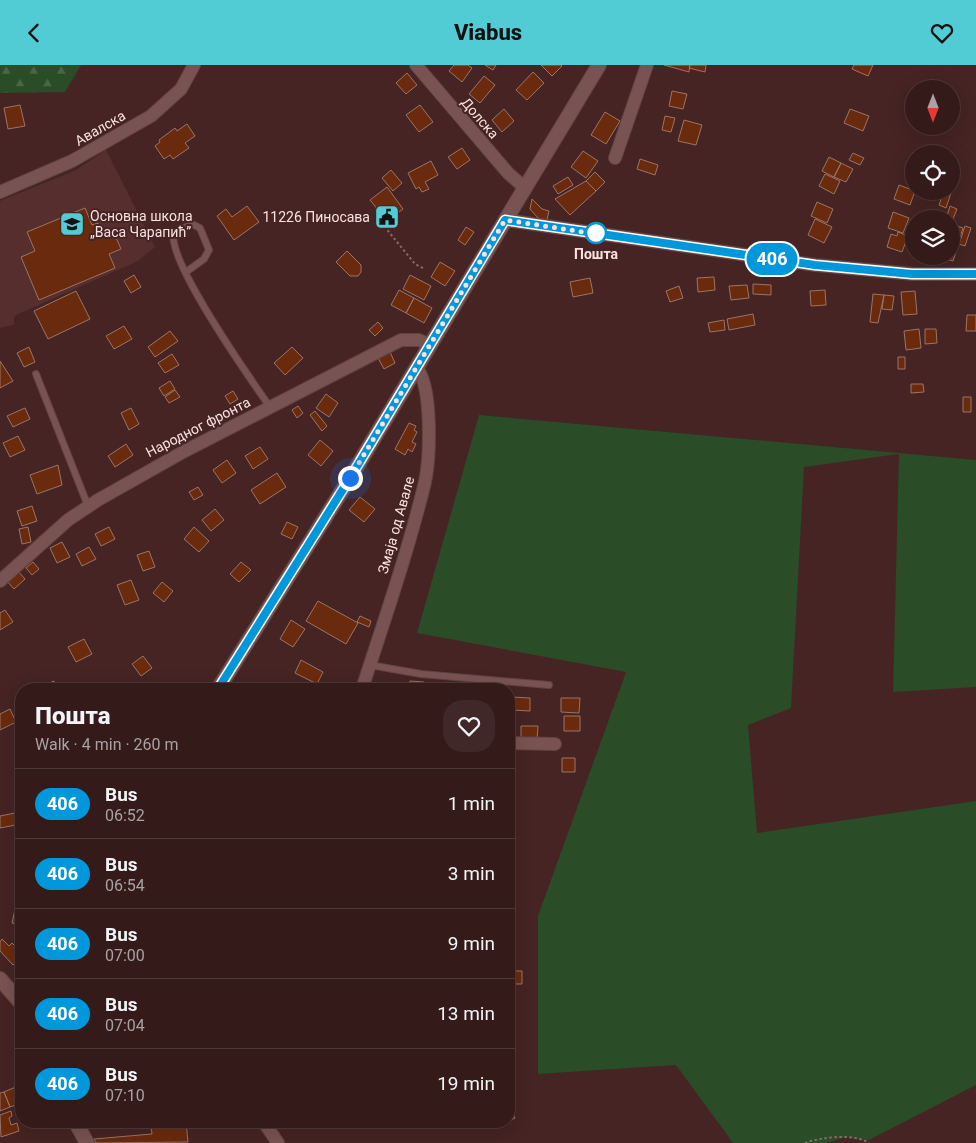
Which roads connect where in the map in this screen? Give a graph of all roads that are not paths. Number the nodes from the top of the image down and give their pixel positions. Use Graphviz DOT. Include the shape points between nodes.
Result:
graph roads {
  1 [pos="194,65"];
  2 [pos="416,65"];
  3 [pos="600,65"];
  4 [pos="646,65"];
  5 [pos="615,158"];
  6 [pos="525,188"];
  7 [pos="0,192"];
  8 [pos="505,220"];
  9 [pos="186,272"];
  10 [pos="976,274"];
  11 [pos="430,345"];
  12 [pos="416,367"];
  13 [pos="36,374"];
  14 [pos="270,407"];
  15 [pos="88,506"];
  16 [pos="0,581"];
  17 [pos="370,665"];
  18 [pos="222,683"];
  19 [pos="364,683"];
  20 [pos="549,685"];
  21 [pos="515,743"];
  22 [pos="555,744"];
  23 [pos="0,979"];
  24 [pos="15,996"];
  25 [pos="79,1128"];
  26 [pos="268,1128"];
  27 [pos="87,1143"];
  28 [pos="278,1143"];
  1 -- 7 [label="street, Авалска" via="181,89 151,115 72,161"];
  2 -- 6 [label="street, Долска" via="508,173"];
  3 -- 6 [label="main road"];
  4 -- 5 [label="street"];
  6 -- 8 [label="main road"];
  8 -- 10 [label="street" via="815,265 912,274"];
  8 -- 11 [label="main road"];
  9 -- 9 [label="lane" via="172,239 176,231 192,224 200,228 209,250 204,259"];
  9 -- 14 [label="lane" via="215,325"];
  11 -- 12 [label="main road"];
  11 -- 14 [label="street, Народног фронта" via="402,340"];
  12 -- 17 [label="street, Змаја од Авале" via="422,375 427,395 429,423 425,480"];
  12 -- 18 [label="main road"];
  13 -- 15 [label="lane"];
  14 -- 15 [label="street, Народног фронта" via="145,472"];
  15 -- 16 [label="street, Народног фронта"];
  17 -- 19 [label="street, Змаја од Авале"];
  17 -- 20 [label="lane" via="421,674"];
  21 -- 22 [label="street"];
  23 -- 24 [label="main road"];
  25 -- 27 [label="main road"];
  26 -- 28 [label="street"];
}
